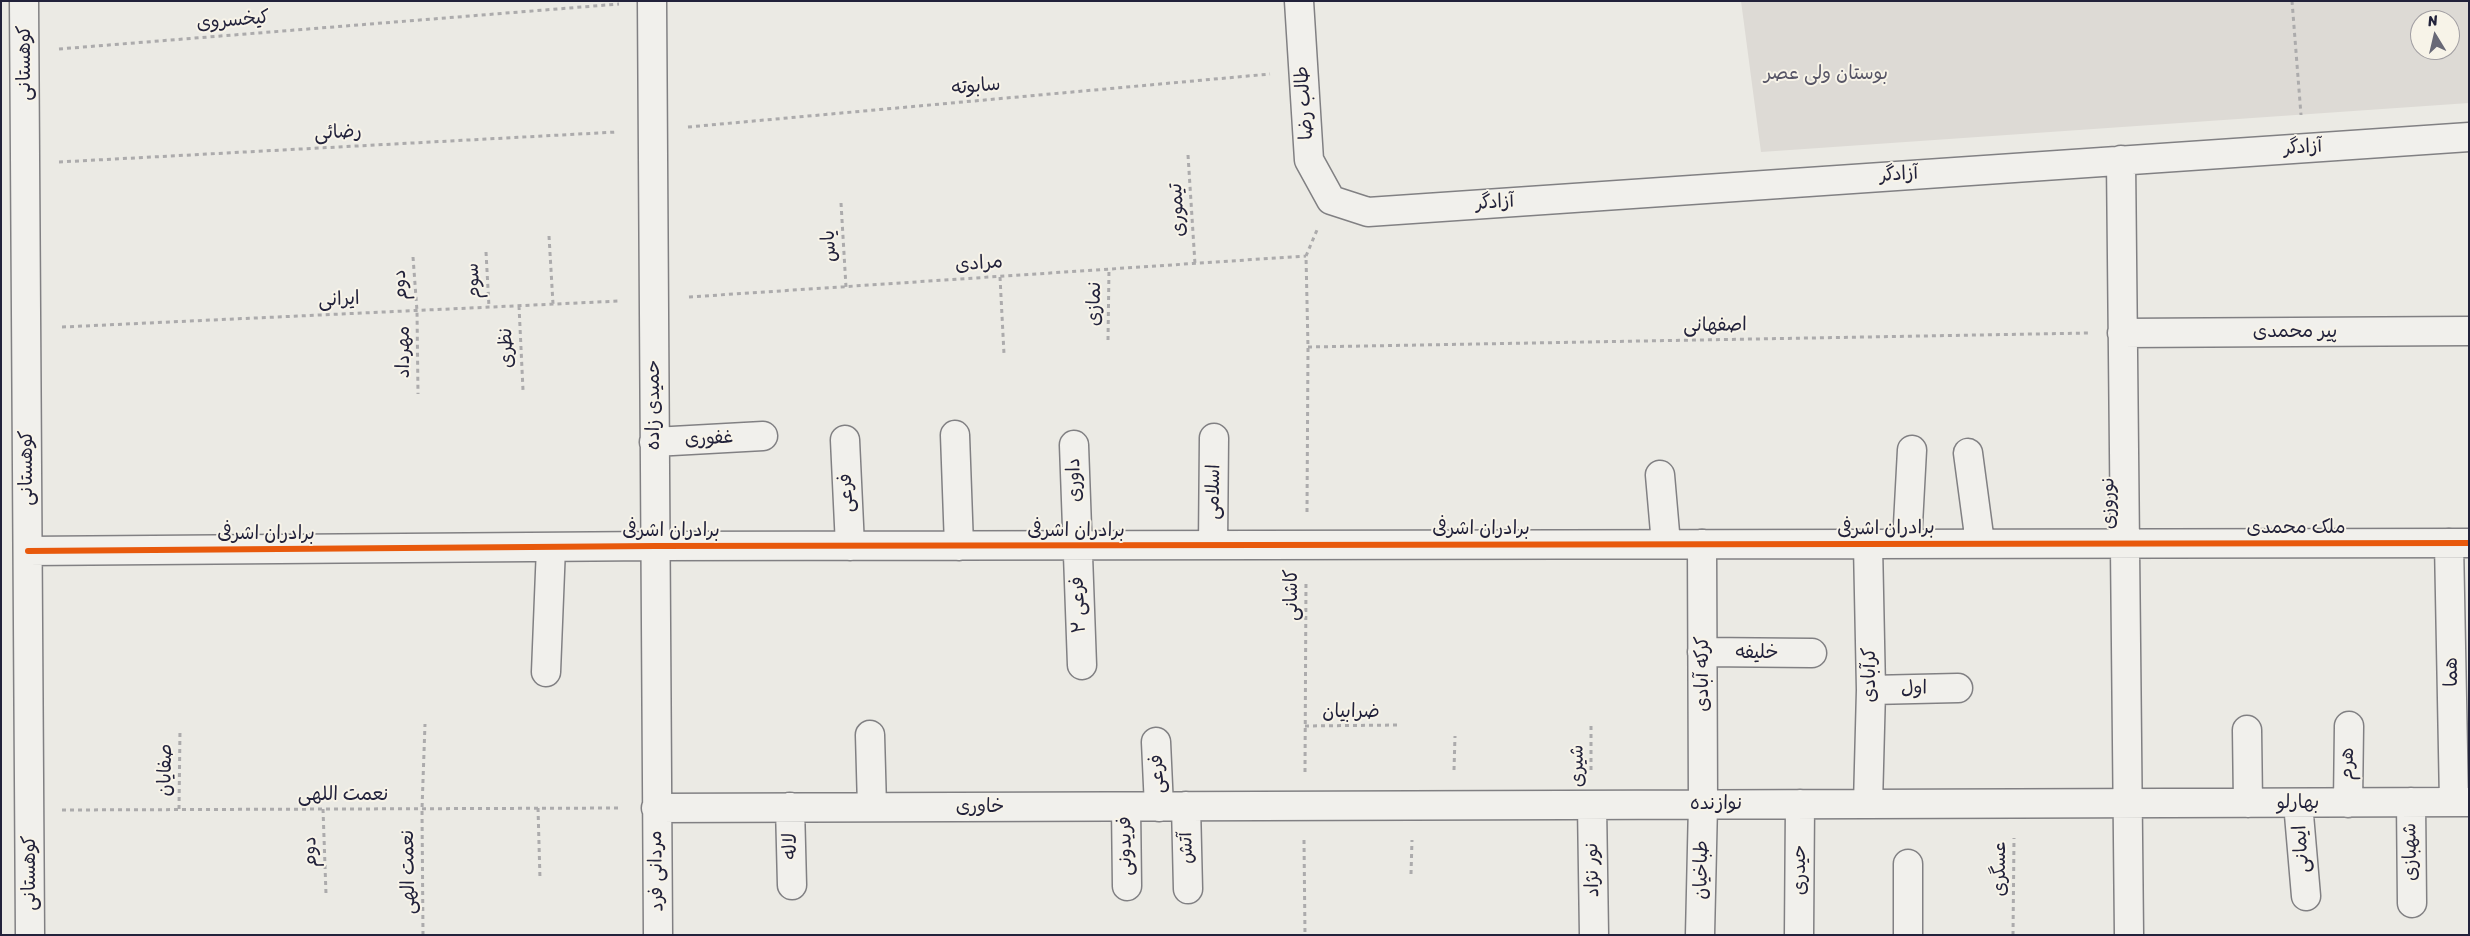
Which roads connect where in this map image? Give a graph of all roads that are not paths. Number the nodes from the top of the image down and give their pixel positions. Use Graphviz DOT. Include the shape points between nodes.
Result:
graph roads {
  1 [pos="24,1"];
  2 [pos="1299,1"];
  3 [pos="652,2"];
  4 [pos="13,91"];
  5 [pos="2469,137"];
  6 [pos="2120,160"];
  7 [pos="1331,200"];
  8 [pos="2469,331"];
  9 [pos="2122,333"];
  10 [pos="955,434"];
  11 [pos="763,436"];
  12 [pos="1214,438"];
  13 [pos="845,440"];
  14 [pos="654,442"];
  15 [pos="1074,445"];
  16 [pos="1912,450"];
  17 [pos="1968,452"];
  18 [pos="1660,475"];
  19 [pos="1908,543"];
  20 [pos="1980,543"];
  21 [pos="2124,543"];
  22 [pos="2459,543"];
  23 [pos="1666,544"];
  24 [pos="1702,544"];
  25 [pos="1077,545"];
  26 [pos="1213,545"];
  27 [pos="1868,545"];
  28 [pos="655,546"];
  29 [pos="850,546"];
  30 [pos="959,546"];
  31 [pos="551,547"];
  32 [pos="28,551"];
  33 [pos="1702,652"];
  34 [pos="1812,653"];
  35 [pos="1082,665"];
  36 [pos="546,672"];
  37 [pos="1958,688"];
  38 [pos="1870,690"];
  39 [pos="2349,726"];
  40 [pos="2247,730"];
  41 [pos="870,735"];
  42 [pos="1156,742"];
  43 [pos="2410,802"];
  44 [pos="2461,802"];
  45 [pos="2248,803"];
  46 [pos="2298,803"];
  47 [pos="2348,803"];
  48 [pos="1703,804"];
  49 [pos="1800,804"];
  50 [pos="1868,804"];
  51 [pos="2127,804"];
  52 [pos="1592,805"];
  53 [pos="1186,806"];
  54 [pos="1304,806"];
  55 [pos="790,807"];
  56 [pos="872,807"];
  57 [pos="1126,807"];
  58 [pos="1159,807"];
  59 [pos="656,808"];
  60 [pos="1908,864"];
  61 [pos="792,885"];
  62 [pos="1127,886"];
  63 [pos="1188,889"];
  64 [pos="2306,896"];
  65 [pos="2412,903"];
  66 [pos="30,935"];
  67 [pos="658,935"];
  68 [pos="1594,935"];
  69 [pos="1700,935"];
  70 [pos="1799,935"];
  71 [pos="1908,935"];
  72 [pos="2129,935"];
  1 -- 4 [label="street, کوهستانی" via="25,51"];
  2 -- 7 [label="street, طالب رضا" via="1309,160"];
  3 -- 14 [label="street, حمیدی زاده"];
  4 -- 32 [label="street, کوهستانی" via="26,164"];
  5 -- 6 [label="street, آزادگر"];
  6 -- 7 [label="street, آزادگر" via="1368,212"];
  6 -- 9 [label="street, نوروزی"];
  8 -- 9 [label="street, پیر محمدی"];
  9 -- 21 [label="street, نوروزی"];
  10 -- 30 [label="street"];
  11 -- 14 [label="street, غفوری"];
  12 -- 26 [label="street, اسلامی"];
  13 -- 29 [label="street, فرعی"];
  14 -- 28 [label="street, حمیدی زاده"];
  15 -- 25 [label="street, داوری"];
  16 -- 19 [label="street"];
  17 -- 20 [label="street"];
  18 -- 23 [label="street"];
  19 -- 20 [label="street, برادران اشرفی"];
  19 -- 27 [label="street, برادران اشرفی"];
  20 -- 21 [label="street, برادران اشرفی"];
  21 -- 22 [label="street, ملک محمدی"];
  21 -- 51 [label="street, نوروزی"];
  22 -- 44 [label="street, هما"];
  23 -- 24 [label="street, برادران اشرفی"];
  23 -- 26 [label="street, برادران اشرفی"];
  24 -- 27 [label="street, برادران اشرفی"];
  24 -- 33 [label="street, کرکه آبادی"];
  25 -- 26 [label="street, برادران اشرفی"];
  25 -- 30 [label="street, برادران اشرفی"];
  25 -- 35 [label="street, فرعی ۲"];
  27 -- 38 [label="street, کرآبادی"];
  28 -- 29 [label="street, برادران اشرفی"];
  28 -- 31 [label="street, برادران اشرفی"];
  28 -- 59 [label="street, حمیدی زاده"];
  29 -- 30 [label="street, برادران اشرفی"];
  31 -- 32 [label="street, برادران اشرفی"];
  31 -- 36 [label="street"];
  32 -- 66 [label="street, کوهستانی"];
  33 -- 34 [label="street, خلیفه"];
  33 -- 48 [label="street, کرکه آبادی"];
  37 -- 38 [label="street, اول"];
  38 -- 50 [label="street, کرآبادی"];
  39 -- 47 [label="street, هرم"];
  40 -- 45 [label="street"];
  41 -- 56 [label="street"];
  42 -- 58 [label="street, فرعی"];
  43 -- 44 [label="street, بهارلو"];
  43 -- 47 [label="street, بهارلو"];
  43 -- 65 [label="street, شهبازی"];
  45 -- 46 [label="street, بهارلو"];
  45 -- 51 [label="street, بهارلو"];
  46 -- 47 [label="street, بهارلو"];
  46 -- 64 [label="street, ایمانی"];
  48 -- 49 [label="street, نوازنده"];
  48 -- 52 [label="street, نوازنده"];
  48 -- 69 [label="street, طباخیان"];
  49 -- 50 [label="street, نوازنده"];
  49 -- 70 [label="street, حیدری"];
  50 -- 51 [label="street, نوازنده"];
  51 -- 72 [label="street, نوروزی"];
  52 -- 54 [label="street, نوازنده"];
  52 -- 68 [label="street, نور نژاد"];
  53 -- 54 [label="street, خاوری"];
  53 -- 58 [label="street, خاوری"];
  53 -- 63 [label="street, آتش"];
  55 -- 56 [label="street, خاوری"];
  55 -- 59 [label="street, خاوری"];
  55 -- 61 [label="street, لاله"];
  56 -- 57 [label="street, خاوری"];
  57 -- 58 [label="street, خاوری"];
  57 -- 62 [label="street, فریدونی"];
  59 -- 67 [label="street, مردانی فرد"];
  60 -- 71 [label="street"];
}
